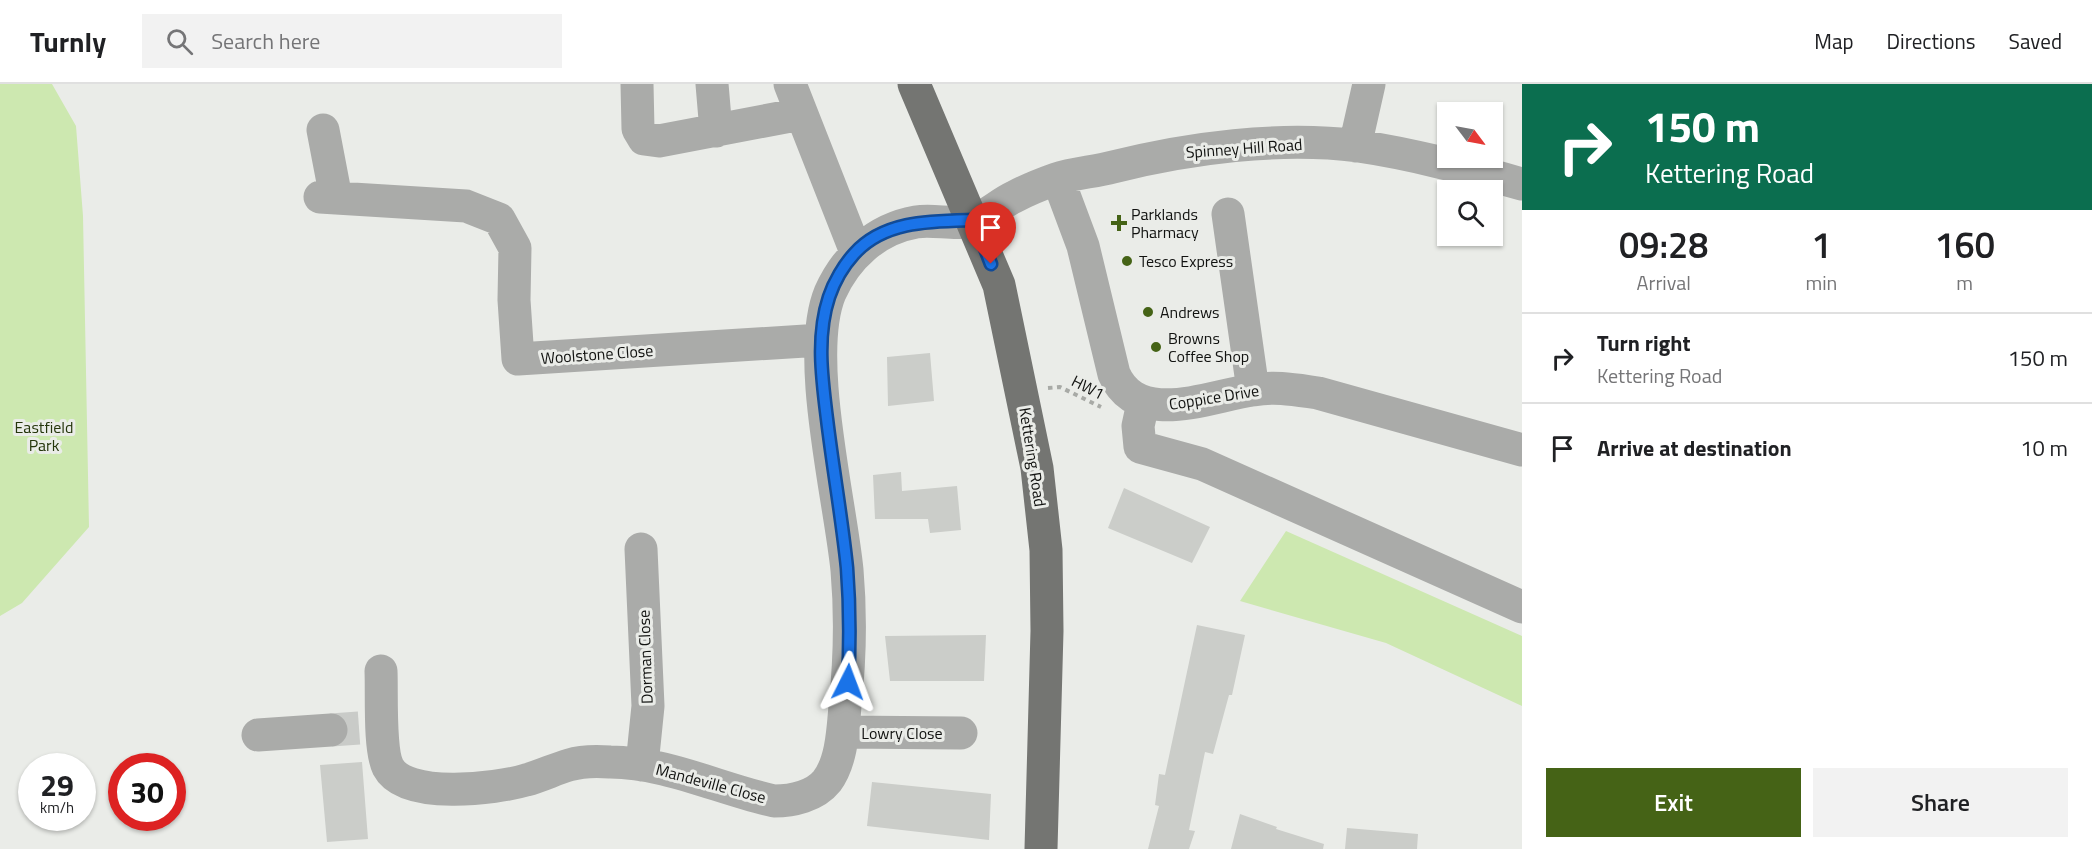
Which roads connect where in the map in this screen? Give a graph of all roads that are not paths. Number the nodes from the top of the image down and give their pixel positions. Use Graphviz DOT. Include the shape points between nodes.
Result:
graph roads {
  1 [pos="637,84"];
  2 [pos="712,84"];
  3 [pos="790,84"];
  4 [pos="914,84"];
  5 [pos="1370,84"];
  6 [pos="801,114"];
  7 [pos="323,130"];
  8 [pos="716,131"];
  9 [pos="1354,146"];
  10 [pos="1058,179"];
  11 [pos="1522,184"];
  12 [pos="1228,214"];
  13 [pos="974,220"];
  14 [pos="856,252"];
  15 [pos="821,340"];
  16 [pos="1253,390"];
  17 [pos="1141,414"];
  18 [pos="1522,450"];
  19 [pos="641,549"];
  20 [pos="1522,607"];
  21 [pos="381,671"];
  22 [pos="358,728"];
  23 [pos="843,732"];
  24 [pos="961,733"];
  25 [pos="258,735"];
  26 [pos="642,765"];
  27 [pos="1041,849"];
  1 -- 8 [label="street" via="638,129 644,139 659,141"];
  2 -- 8 [label="street"];
  3 -- 6 [label="street"];
  4 -- 13 [label="main road, Kettering Road"];
  5 -- 9 [label="street"];
  6 -- 8 [label="street"];
  6 -- 14 [label="street"];
  7 -- 15 [label="street, Woolstone Close" via="328,198 466,206 499,219 515,248 518,359"];
  9 -- 10 [label="street, Spinney Hill Road" via="1190,150"];
  9 -- 11 [label="street, Spinney Hill Road"];
  10 -- 13 [label="street, Spinney Hill Road" via="1016,196"];
  10 -- 17 [label="street" via="1083,246 1114,374"];
  12 -- 16 [label="street"];
  13 -- 14 [label="street, Mandeville Close" via="916,222 884,234"];
  13 -- 27 [label="main road, Kettering Road" via="999,285 1038,468 1046,550"];
  14 -- 15 [label="street, Mandeville Close" via="829,297"];
  15 -- 23 [label="street, Mandeville Close" via="822,379 851,625"];
  16 -- 17 [label="street, Coppice Drive"];
  16 -- 18 [label="street, Coppice Drive" via="1318,393"];
  17 -- 20 [label="street" via="1140,447 1202,464"];
  19 -- 26 [label="street, Dorman Close" via="648,706"];
  21 -- 22 [label="street, Mandeville Close"];
  22 -- 25 [label="street"];
  22 -- 26 [label="street, Mandeville Close" via="397,778 426,788 500,785 590,762"];
  23 -- 24 [label="street, Lowry Close"];
  23 -- 26 [label="street, Mandeville Close" via="828,779 812,792 789,801 756,797"];
}
